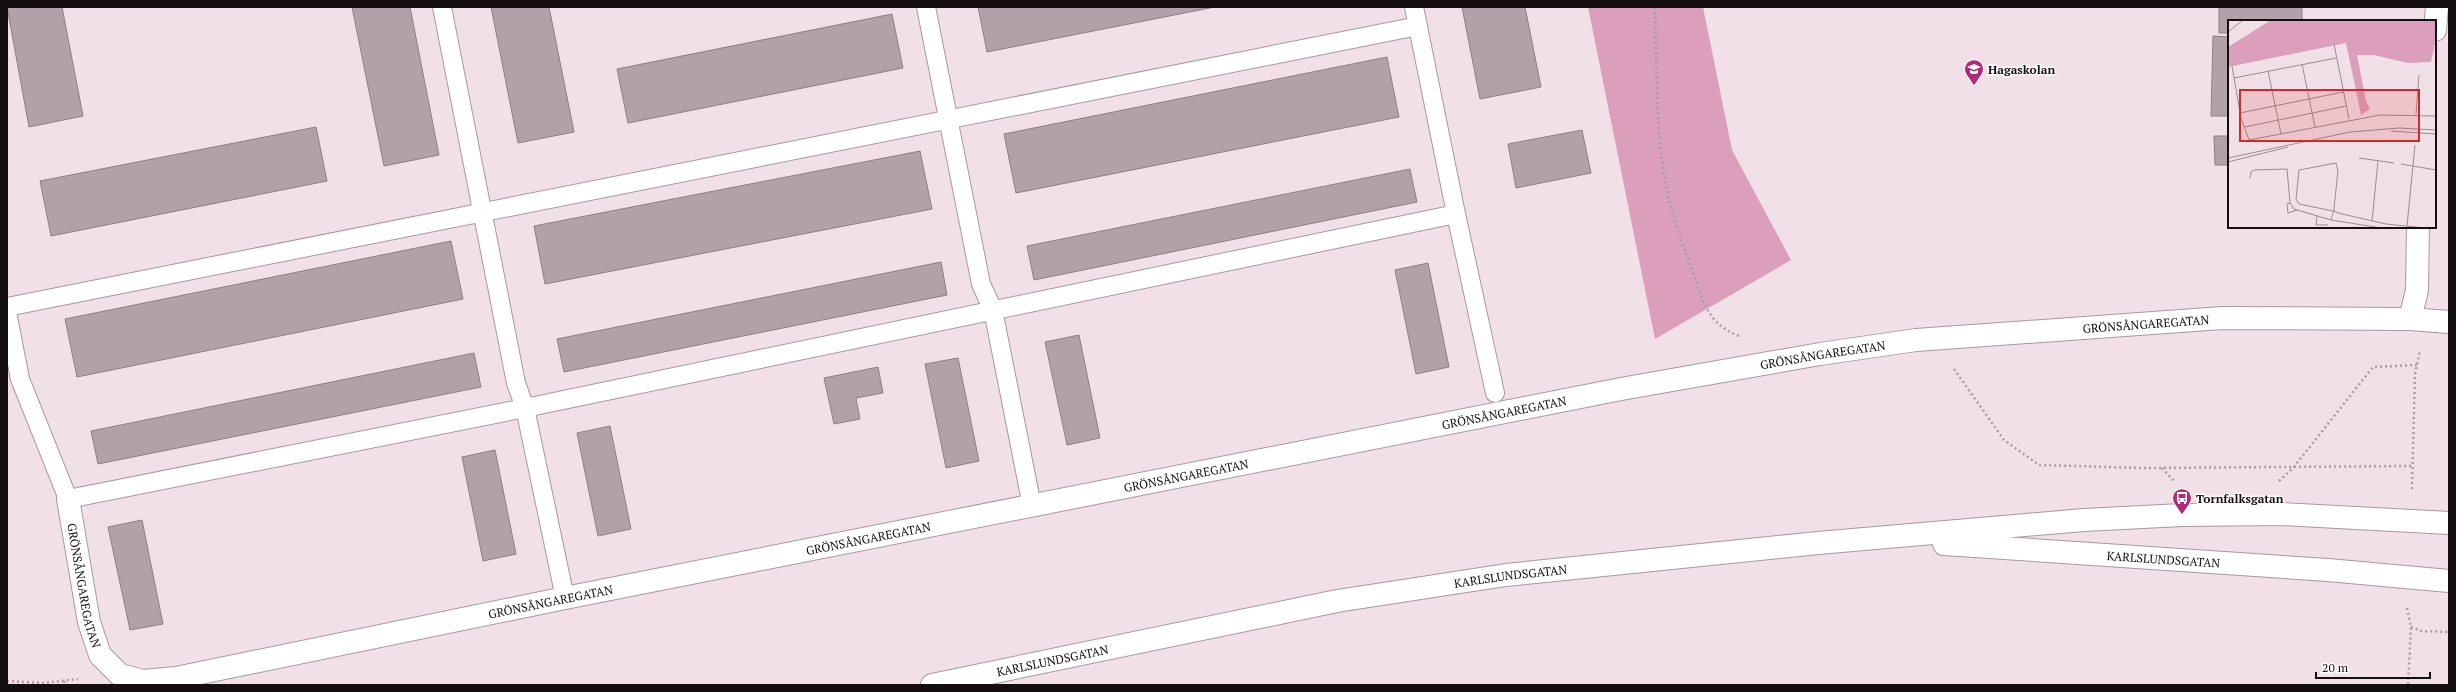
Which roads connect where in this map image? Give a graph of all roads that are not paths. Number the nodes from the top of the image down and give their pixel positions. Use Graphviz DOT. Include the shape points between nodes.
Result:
graph roads {
  1 [pos="442,7"];
  2 [pos="926,7"];
  3 [pos="1414,7"];
  4 [pos="2437,7"];
  5 [pos="2436,20"];
  6 [pos="1418,26"];
  7 [pos="949,120"];
  8 [pos="483,212"];
  9 [pos="1456,214"];
  10 [pos="2418,228"];
  11 [pos="7,306"];
  12 [pos="993,310"];
  13 [pos="7,312"];
  14 [pos="2419,320"];
  15 [pos="2449,322"];
  16 [pos="1495,393"];
  17 [pos="525,408"];
  18 [pos="68,499"];
  19 [pos="1032,506"];
  20 [pos="2449,523"];
  21 [pos="1877,539"];
  22 [pos="2449,582"];
  23 [pos="565,598"];
  24 [pos="1149,641"];
  25 [pos="932,685"];
  26 [pos="989,685"];
  1 -- 8 [label="lane"];
  2 -- 7 [label="lane"];
  3 -- 6 [label="lane"];
  4 -- 5 [label="street"];
  6 -- 7 [label="lane"];
  6 -- 9 [label="lane"];
  7 -- 8 [label="lane"];
  7 -- 12 [label="lane" via="981,284"];
  8 -- 11 [label="lane"];
  8 -- 17 [label="lane" via="516,383"];
  9 -- 12 [label="lane"];
  9 -- 16 [label="lane"];
  10 -- 14 [label="street"];
  12 -- 17 [label="lane"];
  12 -- 19 [label="lane"];
  13 -- 18 [label="lane" via="20,379"];
  14 -- 15 [label="street, GRÖNSÅNGAREGATAN"];
  14 -- 19 [label="street, GRÖNSÅNGAREGATAN" via="2222,318 1933,339 1820,354 1621,389"];
  17 -- 18 [label="lane"];
  17 -- 23 [label="lane"];
  18 -- 23 [label="street, GRÖNSÅNGAREGATAN" via="89,622 100,655 120,675 143,681 176,678"];
  19 -- 23 [label="street, GRÖNSÅNGAREGATAN"];
  20 -- 21 [label="street, KARLSLUNDSGATAN" via="2283,514 2182,515 2084,520"];
  21 -- 22 [label="street, KARLSLUNDSGATAN" via="2320,570"];
  21 -- 24 [label="street, KARLSLUNDSGATAN" via="1506,574 1336,601"];
  24 -- 25 [label="street, KARLSLUNDSGATAN"];
  24 -- 26 [label="street, KARLSLUNDSGATAN"];
}
